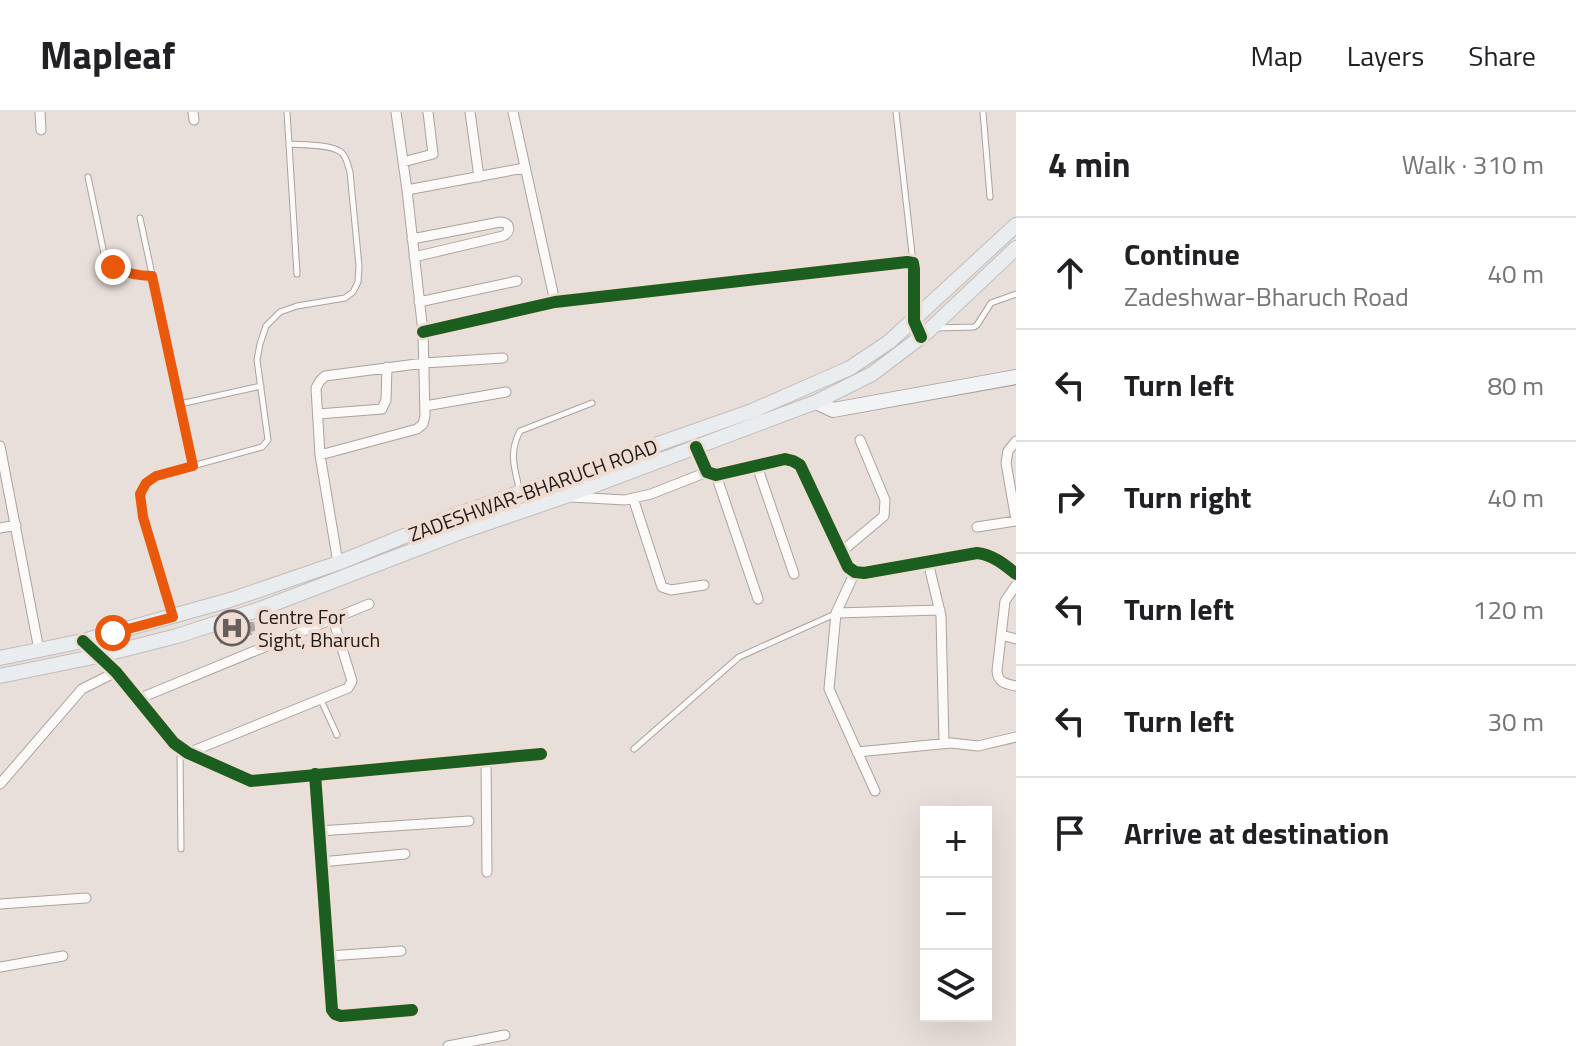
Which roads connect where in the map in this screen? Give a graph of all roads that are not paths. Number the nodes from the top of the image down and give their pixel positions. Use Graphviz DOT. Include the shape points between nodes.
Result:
graph roads {
  1 [pos="40,112"];
  2 [pos="287,112"];
  3 [pos="396,112"];
  4 [pos="428,112"];
  5 [pos="470,112"];
  6 [pos="513,112"];
  7 [pos="896,112"];
  8 [pos="983,112"];
  9 [pos="41,130"];
  10 [pos="289,144"];
  11 [pos="403,162"];
  12 [pos="524,168"];
  13 [pos="88,177"];
  14 [pos="479,177"];
  15 [pos="407,190"];
  16 [pos="990,197"];
  17 [pos="140,218"];
  18 [pos="1016,225"];
  19 [pos="412,239"];
  20 [pos="1016,248"];
  21 [pos="414,257"];
  22 [pos="913,263"];
  23 [pos="297,274"];
  24 [pos="152,276"];
  25 [pos="517,281"];
  26 [pos="1016,294"];
  27 [pos="419,302"];
  28 [pos="555,302"];
  29 [pos="914,321"];
  30 [pos="423,332"];
  31 [pos="926,332"];
  32 [pos="503,358"];
  33 [pos="424,363"];
  34 [pos="387,367"];
  35 [pos="1016,377"];
  36 [pos="261,386"];
  37 [pos="506,392"];
  38 [pos="816,402"];
  39 [pos="592,403"];
  40 [pos="180,404"];
  41 [pos="425,406"];
  42 [pos="318,414"];
  43 [pos="860,440"];
  44 [pos="1016,441"];
  45 [pos="0,446"];
  46 [pos="696,447"];
  47 [pos="320,455"];
  48 [pos="193,466"];
  49 [pos="757,466"];
  50 [pos="711,474"];
  51 [pos="520,493"];
  52 [pos="563,497"];
  53 [pos="633,498"];
  54 [pos="1016,520"];
  55 [pos="16,525"];
  56 [pos="977,527"];
  57 [pos="0,528"];
  58 [pos="841,552"];
  59 [pos="928,562"];
  60 [pos="338,563"];
  61 [pos="855,572"];
  62 [pos="794,574"];
  63 [pos="1016,574"];
  64 [pos="704,585"];
  65 [pos="1016,585"];
  66 [pos="758,599"];
  67 [pos="369,604"];
  68 [pos="940,610"];
  69 [pos="836,613"];
  70 [pos="173,617"];
  71 [pos="333,619"];
  72 [pos="1001,635"];
  73 [pos="1016,639"];
  74 [pos="83,641"];
  75 [pos="39,650"];
  76 [pos="98,656"];
  77 [pos="0,658"];
  78 [pos="116,672"];
  79 [pos="0,676"];
  80 [pos="1016,686"];
  81 [pos="138,699"];
  82 [pos="320,699"];
  83 [pos="337,735"];
  84 [pos="1016,737"];
  85 [pos="944,743"];
  86 [pos="634,749"];
  87 [pos="184,751"];
  88 [pos="857,752"];
  89 [pos="541,754"];
  90 [pos="486,758"];
  91 [pos="315,774"];
  92 [pos="0,784"];
  93 [pos="875,791"];
  94 [pos="469,821"];
  95 [pos="319,831"];
  96 [pos="181,849"];
  97 [pos="405,854"];
  98 [pos="321,862"];
  99 [pos="487,872"];
  100 [pos="86,898"];
  101 [pos="0,904"];
  102 [pos="401,951"];
  103 [pos="63,956"];
  104 [pos="328,956"];
  105 [pos="0,967"];
  106 [pos="412,1010"];
  107 [pos="505,1035"];
  108 [pos="448,1046"];
  1 -- 9 [label="street"];
  2 -- 10 [label="lane"];
  3 -- 11 [label="street"];
  4 -- 11 [label="street" via="433,154"];
  5 -- 14 [label="street"];
  6 -- 12 [label="street"];
  7 -- 22 [label="lane"];
  8 -- 16 [label="lane"];
  10 -- 23 [label="lane"];
  10 -- 36 [label="lane" via="341,151 347,160 358,282 345,298 280,312 266,326 257,360"];
  11 -- 15 [label="street"];
  12 -- 14 [label="street"];
  12 -- 28 [label="street"];
  13 -- 24 [label="lane" via="105,258 125,273"];
  14 -- 15 [label="street"];
  15 -- 19 [label="street"];
  17 -- 24 [label="lane"];
  18 -- 29 [label="main road, ZADESHWAR-BHARUCH ROAD"];
  19 -- 21 [label="street"];
  19 -- 21 [label="street" via="500,222 509,230 503,236"];
  20 -- 31 [label="main road, ZADESHWAR-BHARUCH ROAD"];
  21 -- 27 [label="street"];
  22 -- 28 [label="street"];
  22 -- 29 [label="street"];
  24 -- 40 [label="lane"];
  25 -- 27 [label="street"];
  26 -- 31 [label="lane" via="991,303 970,329"];
  27 -- 30 [label="street"];
  28 -- 30 [label="street"];
  29 -- 31 [label="street"];
  29 -- 51 [label="main road, ZADESHWAR-BHARUCH ROAD" via="850,368 752,411"];
  30 -- 33 [label="street"];
  31 -- 38 [label="main road, ZADESHWAR-BHARUCH ROAD" via="872,374"];
  32 -- 33 [label="street"];
  33 -- 34 [label="street"];
  33 -- 41 [label="street"];
  34 -- 42 [label="street" via="325,376 316,388"];
  34 -- 42 [label="street" via="382,409"];
  35 -- 38 [label="street" via="833,410"];
  36 -- 40 [label="lane"];
  36 -- 48 [label="lane" via="268,440 262,447"];
  37 -- 41 [label="street"];
  38 -- 46 [label="main road, ZADESHWAR-BHARUCH ROAD"];
  39 -- 51 [label="lane" via="520,431 512,458"];
  40 -- 48 [label="lane"];
  41 -- 47 [label="street" via="423,424 417,429"];
  42 -- 47 [label="street"];
  43 -- 58 [label="street" via="886,508 884,516"];
  44 -- 54 [label="street" via="1006,463"];
  45 -- 55 [label="street"];
  46 -- 50 [label="street"];
  46 -- 52 [label="main road, ZADESHWAR-BHARUCH ROAD"];
  47 -- 60 [label="street"];
  48 -- 70 [label="lane" via="156,476 140,494"];
  49 -- 50 [label="street"];
  49 -- 58 [label="street" via="785,459 800,465"];
  49 -- 62 [label="street"];
  50 -- 53 [label="street"];
  50 -- 66 [label="street"];
  51 -- 60 [label="main road, ZADESHWAR-BHARUCH ROAD"];
  52 -- 53 [label="street"];
  52 -- 76 [label="main road, ZADESHWAR-BHARUCH ROAD" via="260,609"];
  53 -- 64 [label="street" via="662,587"];
  54 -- 56 [label="street"];
  55 -- 57 [label="street"];
  55 -- 75 [label="street"];
  58 -- 61 [label="street"];
  59 -- 61 [label="street"];
  59 -- 63 [label="street" via="987,554"];
  59 -- 68 [label="street"];
  60 -- 70 [label="main road, ZADESHWAR-BHARUCH ROAD"];
  61 -- 69 [label="street"];
  65 -- 72 [label="street" via="1005,601"];
  67 -- 71 [label="street"];
  68 -- 69 [label="street"];
  68 -- 85 [label="street"];
  69 -- 86 [label="lane" via="739,657"];
  69 -- 88 [label="street" via="829,689"];
  70 -- 74 [label="main road, ZADESHWAR-BHARUCH ROAD"];
  71 -- 81 [label="street"];
  71 -- 82 [label="street" via="352,681"];
  72 -- 73 [label="street"];
  72 -- 80 [label="street" via="997,677"];
  74 -- 75 [label="main road, ZADESHWAR-BHARUCH ROAD"];
  74 -- 76 [label="street"];
  75 -- 77 [label="main road, ZADESHWAR-BHARUCH ROAD"];
  76 -- 78 [label="street"];
  76 -- 79 [label="main road, ZADESHWAR-BHARUCH ROAD"];
  78 -- 81 [label="street"];
  78 -- 92 [label="street" via="82,689"];
  81 -- 87 [label="street"];
  82 -- 83 [label="lane"];
  82 -- 87 [label="street"];
  84 -- 85 [label="street" via="978,746"];
  85 -- 88 [label="street"];
  87 -- 91 [label="street" via="251,781"];
  87 -- 96 [label="lane"];
  88 -- 93 [label="street"];
  89 -- 90 [label="street"];
  90 -- 91 [label="street"];
  90 -- 99 [label="street"];
  91 -- 95 [label="street"];
  94 -- 95 [label="street"];
  95 -- 98 [label="street"];
  97 -- 98 [label="street"];
  98 -- 104 [label="street"];
  100 -- 101 [label="street"];
  102 -- 104 [label="street"];
  103 -- 105 [label="street"];
  104 -- 106 [label="street" via="335,1014"];
  107 -- 108 [label="street"];
}
